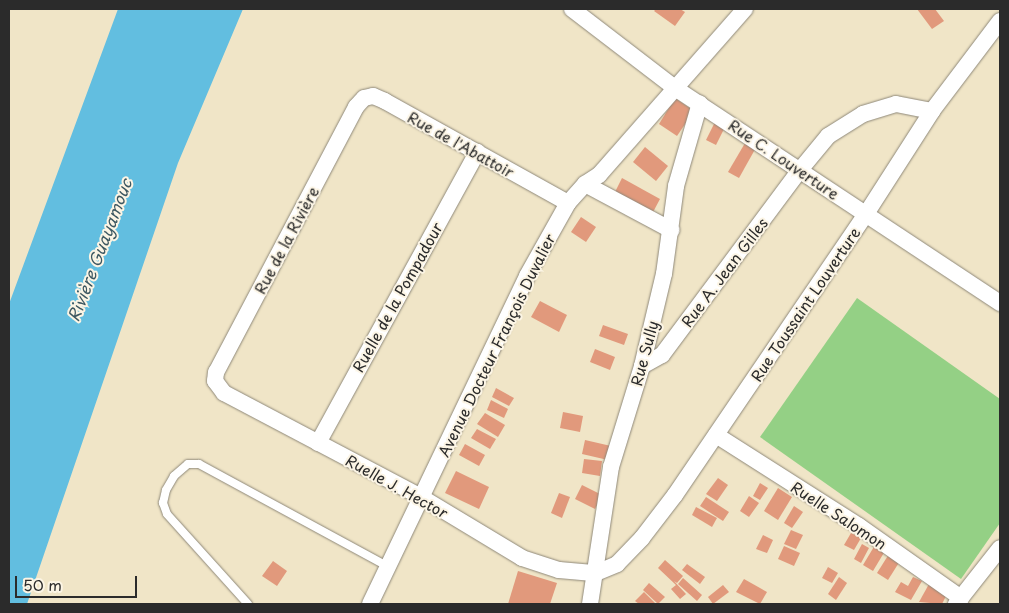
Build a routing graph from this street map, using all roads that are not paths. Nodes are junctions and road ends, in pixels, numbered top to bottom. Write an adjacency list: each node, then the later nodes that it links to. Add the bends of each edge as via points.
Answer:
1 (572, 9): 4 (street, Rue C. Louverture)
2 (745, 9): 4 (street, Avenue Docteur François Duvalier)
3 (1000, 21): 7 (street, Rue Toussaint Louverture)
4 (675, 88): 5 (street, Rue C. Louverture); 10 (street, Avenue Docteur François Duvalier, via 599,176)
5 (700, 103): 9 (street, Rue C. Louverture); 13 (street, Rue Sully, via 676,186)
6 (356, 107): 8 (street, Rue de l'Abattoir, via 364,98 373,96); 16 (street, Rue de la Rivière)
7 (932, 111): 9 (street, Rue A. Jean Gilles, via 896,104 863,114 828,136); 12 (street, Rue Toussaint Louverture)
8 (477, 152): 11 (street, Rue de l'Abattoir); 18 (street, Ruelle de la Pompadour)
9 (800, 170): 12 (street, Rue C. Louverture); 15 (street, Rue A. Jean Gilles, via 662,355)
10 (585, 184): 11 (street, Avenue Docteur François Duvalier); 13 (street)
11 (568, 203): 19 (street, Avenue Docteur François Duvalier, via 527,276)
12 (866, 214): 14 (street, Rue C. Louverture); 17 (street, Rue Toussaint Louverture)
13 (671, 230): 15 (street, Rue Sully)
14 (1000, 303)
15 (642, 366): 22 (street, Rue Sully, via 611,467)
16 (216, 372): 18 (street, Ruelle J. Hector, via 215,381 224,393)
17 (716, 435): 22 (street, Rue Toussaint Louverture, via 642,538 617,564); 23 (street, Ruelle Salomon, via 859,526)
18 (318, 442): 19 (street, Ruelle J. Hector)
19 (421, 497): 21 (street, Avenue Docteur François Duvalier); 22 (street, Ruelle J. Hector, via 522,558 559,570)
20 (1000, 548): 23 (street)
21 (389, 567): 24 (lane, via 199,464 188,464 174,476 166,490 167,514); 25 (street, Avenue Docteur François Duvalier)
22 (596, 572): 26 (street, Rue Sully)
23 (958, 601)
24 (248, 604)
25 (370, 604)
26 (590, 604)

